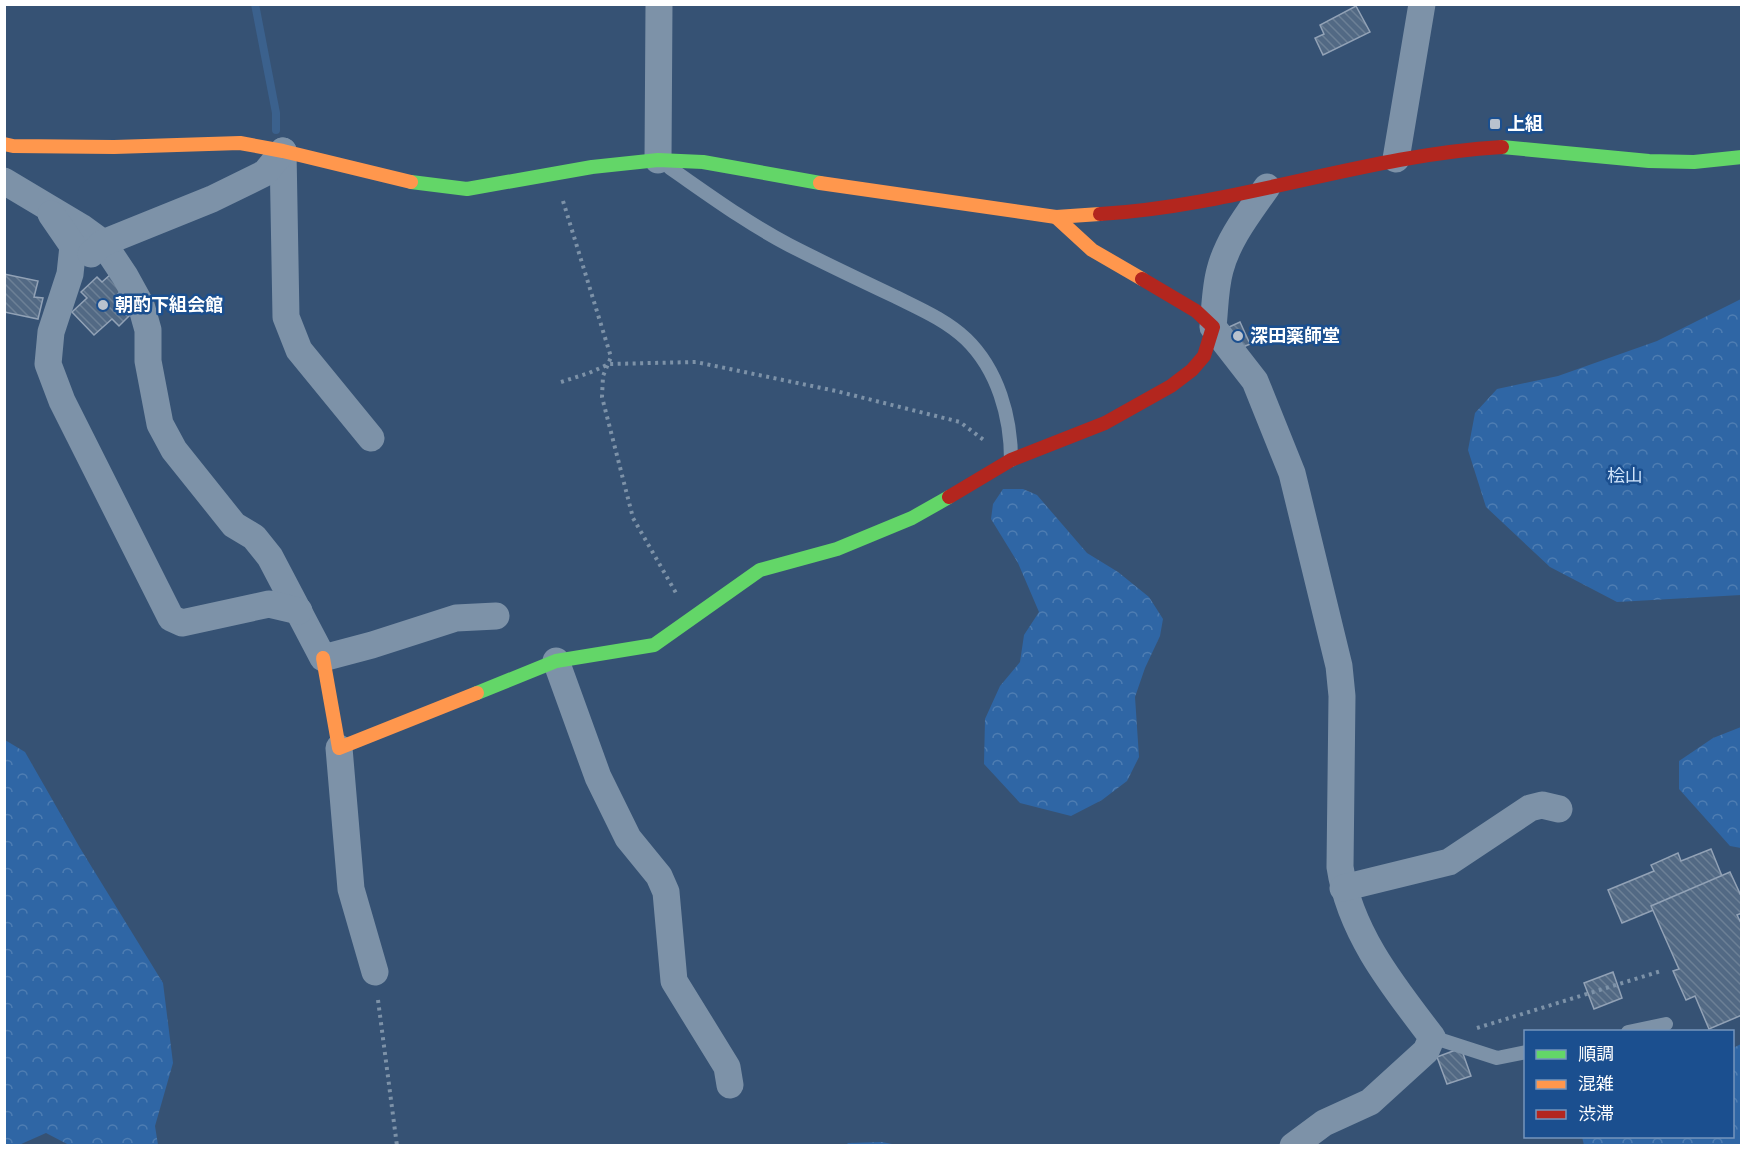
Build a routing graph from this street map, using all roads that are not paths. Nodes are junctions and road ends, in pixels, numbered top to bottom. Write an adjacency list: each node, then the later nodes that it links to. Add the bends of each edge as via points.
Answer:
1 (659, 4): 7 (street)
2 (1422, 4): 6 (street)
3 (4, 144): 4 (street, via 114,147 240,143)
4 (283, 151): 7 (street, via 422,185 467,189); 12 (street, via 265,173); 15 (street, via 286,318 299,350)
5 (1742, 157): 6 (street, via 1649,161 1504,147)
6 (1396, 159): 9 (street)
7 (658, 160): 11 (street, via 703,162); 16 (lane, via 745,221 932,315 967,340 998,387 1007,416)
8 (4, 181): 10 (street)
9 (1267, 188): 11 (street, via 1141,212); 14 (street, via 1225,254)
10 (47, 208): 12 (street); 13 (street, via 73,246)
11 (1056, 217): 14 (street, via 1092,250 1196,311)
12 (103, 243): 13 (street); 17 (street, via 141,305 160,424 174,450 234,525 255,537 270,557)
13 (70, 274): 17 (street, via 51,332 48,364 62,401 171,618 182,623 269,604)
14 (1213, 327): 16 (street, via 1204,356 1171,386 1105,423); 23 (street, via 1255,381 1292,473 1339,666)
15 (371, 438)
16 (1011, 460): 20 (street, via 912,518 837,549 760,570 654,645)
17 (299, 611): 19 (street)
18 (496, 616): 19 (street, via 456,618)
19 (323, 658): 21 (street)
20 (556, 661): 21 (street); 29 (street, via 598,777 628,838 659,876 666,892 674,981 728,1067)
21 (339, 748): 24 (street, via 351,889)
22 (1559, 809): 23 (street, via 1542,805 1530,808 1449,862)
23 (1343, 888): 27 (street, via 1386,975)
24 (375, 972)
25 (1666, 1024): 26 (lane)
26 (1638, 1030)
27 (1432, 1037): 28 (lane, via 1497,1058); 30 (street, via 1426,1051 1370,1102 1324,1123)
28 (1524, 1052)
29 (730, 1085)
30 (1293, 1146)

